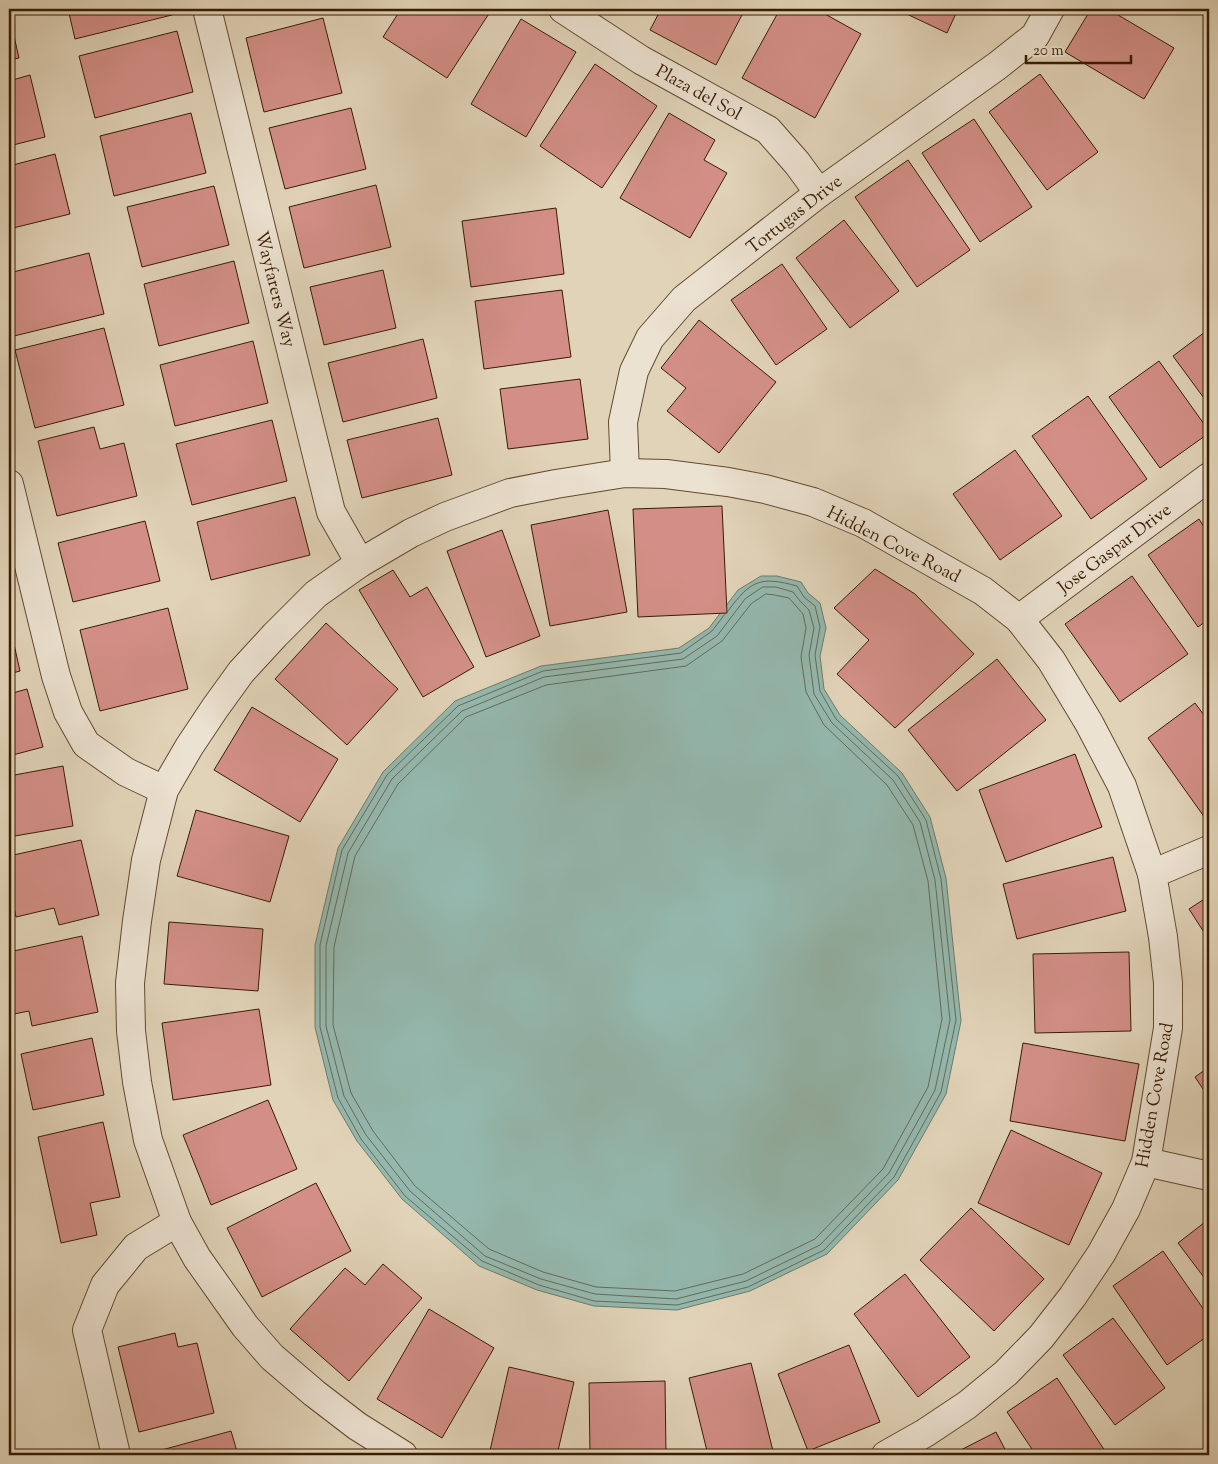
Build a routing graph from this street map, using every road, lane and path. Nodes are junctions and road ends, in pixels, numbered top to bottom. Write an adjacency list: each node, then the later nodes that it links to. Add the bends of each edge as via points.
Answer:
1 (207, 9): 8 (street, Wayfarers Way, via 332,512)
2 (563, 9): 4 (street, Plaza del Sol, via 641,60 768,130)
3 (1050, 9): 4 (street, Tortugas Drive, via 1035,36)
4 (819, 193): 5 (street, Tortugas Drive, via 684,299 650,338 634,371 623,422)
5 (626, 473): 8 (street, Hidden Cove Road, via 510,493 445,517); 9 (street, Hidden Cove Road, via 666,474 728,482 813,502 863,523 983,590)
6 (1209, 477): 9 (street, Jose Gaspar Drive)
7 (9, 484): 10 (street, via 56,676 68,712 86,744 126,772)
8 (360, 563): 10 (street, Hidden Cove Road, via 316,594 242,672 189,747)
9 (1019, 619): 12 (street, Hidden Cove Road, via 1051,660 1122,786)
10 (164, 790): 15 (street, Hidden Cove Road, via 146,860 137,921 130,983 131,1030 148,1140)
11 (1209, 850): 12 (street)
12 (1152, 874): 13 (street, Hidden Cove Road, via 1168,984 1168,1028)
13 (1146, 1162): 14 (street); 18 (street, Hidden Cove Road, via 1102,1254 1041,1337 1006,1373 967,1405)
14 (1209, 1176)
15 (177, 1222): 16 (street, via 136,1247 105,1285 87,1330); 17 (street, Hidden Cove Road, via 197,1258 245,1326 272,1357 350,1420)
16 (116, 1455)
17 (403, 1455)
18 (886, 1455)

